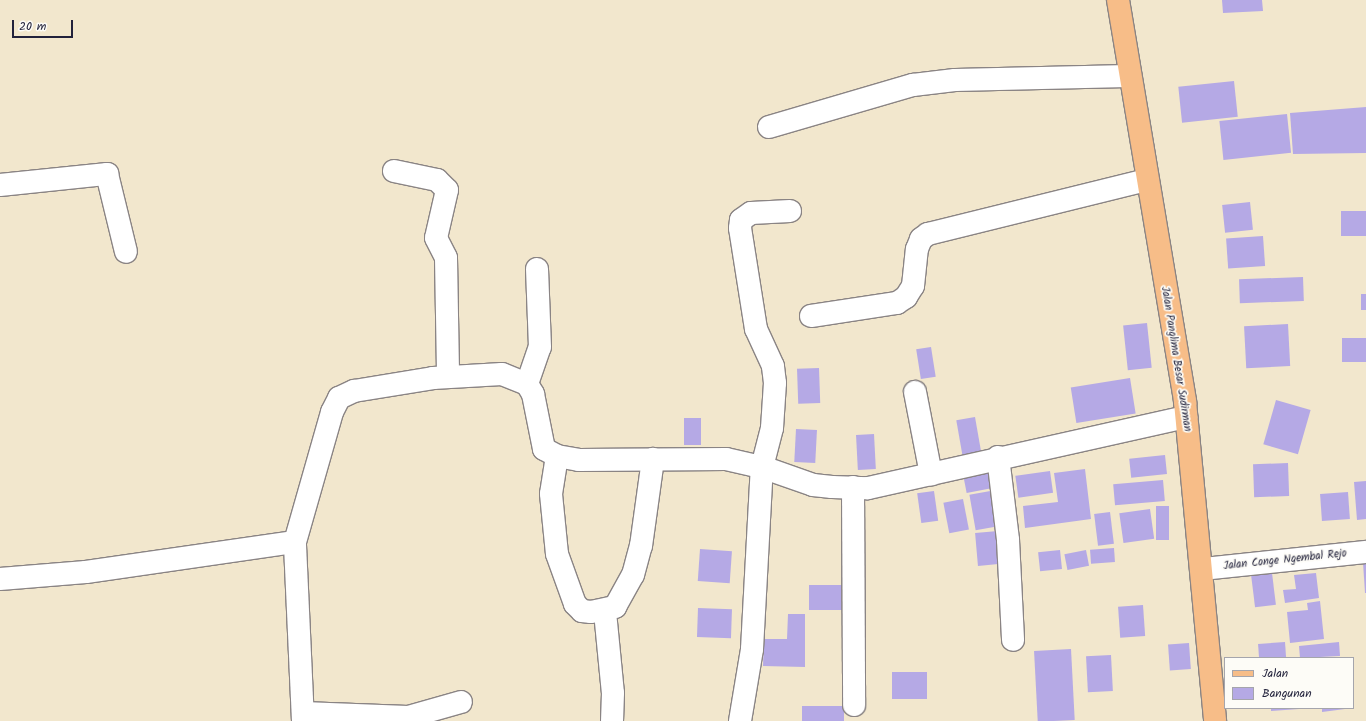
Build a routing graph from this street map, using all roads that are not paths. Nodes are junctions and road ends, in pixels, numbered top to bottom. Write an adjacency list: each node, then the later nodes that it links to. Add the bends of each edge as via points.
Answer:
1 (1118, 0): 2 (main road, Jalan Panglima Besar Sudirman)
2 (1128, 76): 3 (street, via 955,80 912,85); 5 (main road, Jalan Panglima Besar Sudirman)
3 (769, 127)
4 (394, 171): 11 (street, via 437,180 447,190 436,238 446,258)
5 (1147, 180): 10 (street, via 928,234 921,239 917,249 913,286 906,297 897,303); 14 (main road, Jalan Panglima Besar Sudirman)
6 (0, 185): 8 (street, via 107,174)
7 (790, 211): 18 (street, via 750,213 741,220 740,228 756,329 774,373 772,428)
8 (126, 252)
9 (537, 269): 12 (street, via 540,347)
10 (811, 316)
11 (448, 377): 12 (street, via 502,374); 21 (street, via 368,387 339,398 317,459)
12 (527, 384): 15 (street, via 533,394 544,450)
13 (915, 392): 19 (street)
14 (1186, 418): 16 (street); 23 (main road, Jalan Panglima Besar Sudirman)
15 (558, 456): 17 (street, via 579,460); 25 (street, via 551,494 557,554 575,604 582,611)
16 (998, 458): 19 (street); 26 (street, via 1008,540)
17 (653, 459): 18 (street, via 726,460); 25 (street, via 641,546 633,575 615,607)
18 (762, 467): 20 (street, via 813,485); 31 (street, via 752,649)
19 (931, 474): 20 (street)
20 (853, 487): 28 (street)
21 (295, 542): 24 (street, via 86,572); 29 (street)
22 (1366, 552): 23 (street, Jalan Conge Ngembal Rejo)
23 (1203, 569): 32 (main road, Jalan Panglima Besar Sudirman)
24 (0, 579)
25 (605, 612): 30 (street, via 613,693)
26 (1013, 640)
27 (461, 702): 29 (street, via 408,717)
28 (854, 705)
29 (303, 717)
30 (612, 721)
31 (740, 721)
32 (1215, 721)

